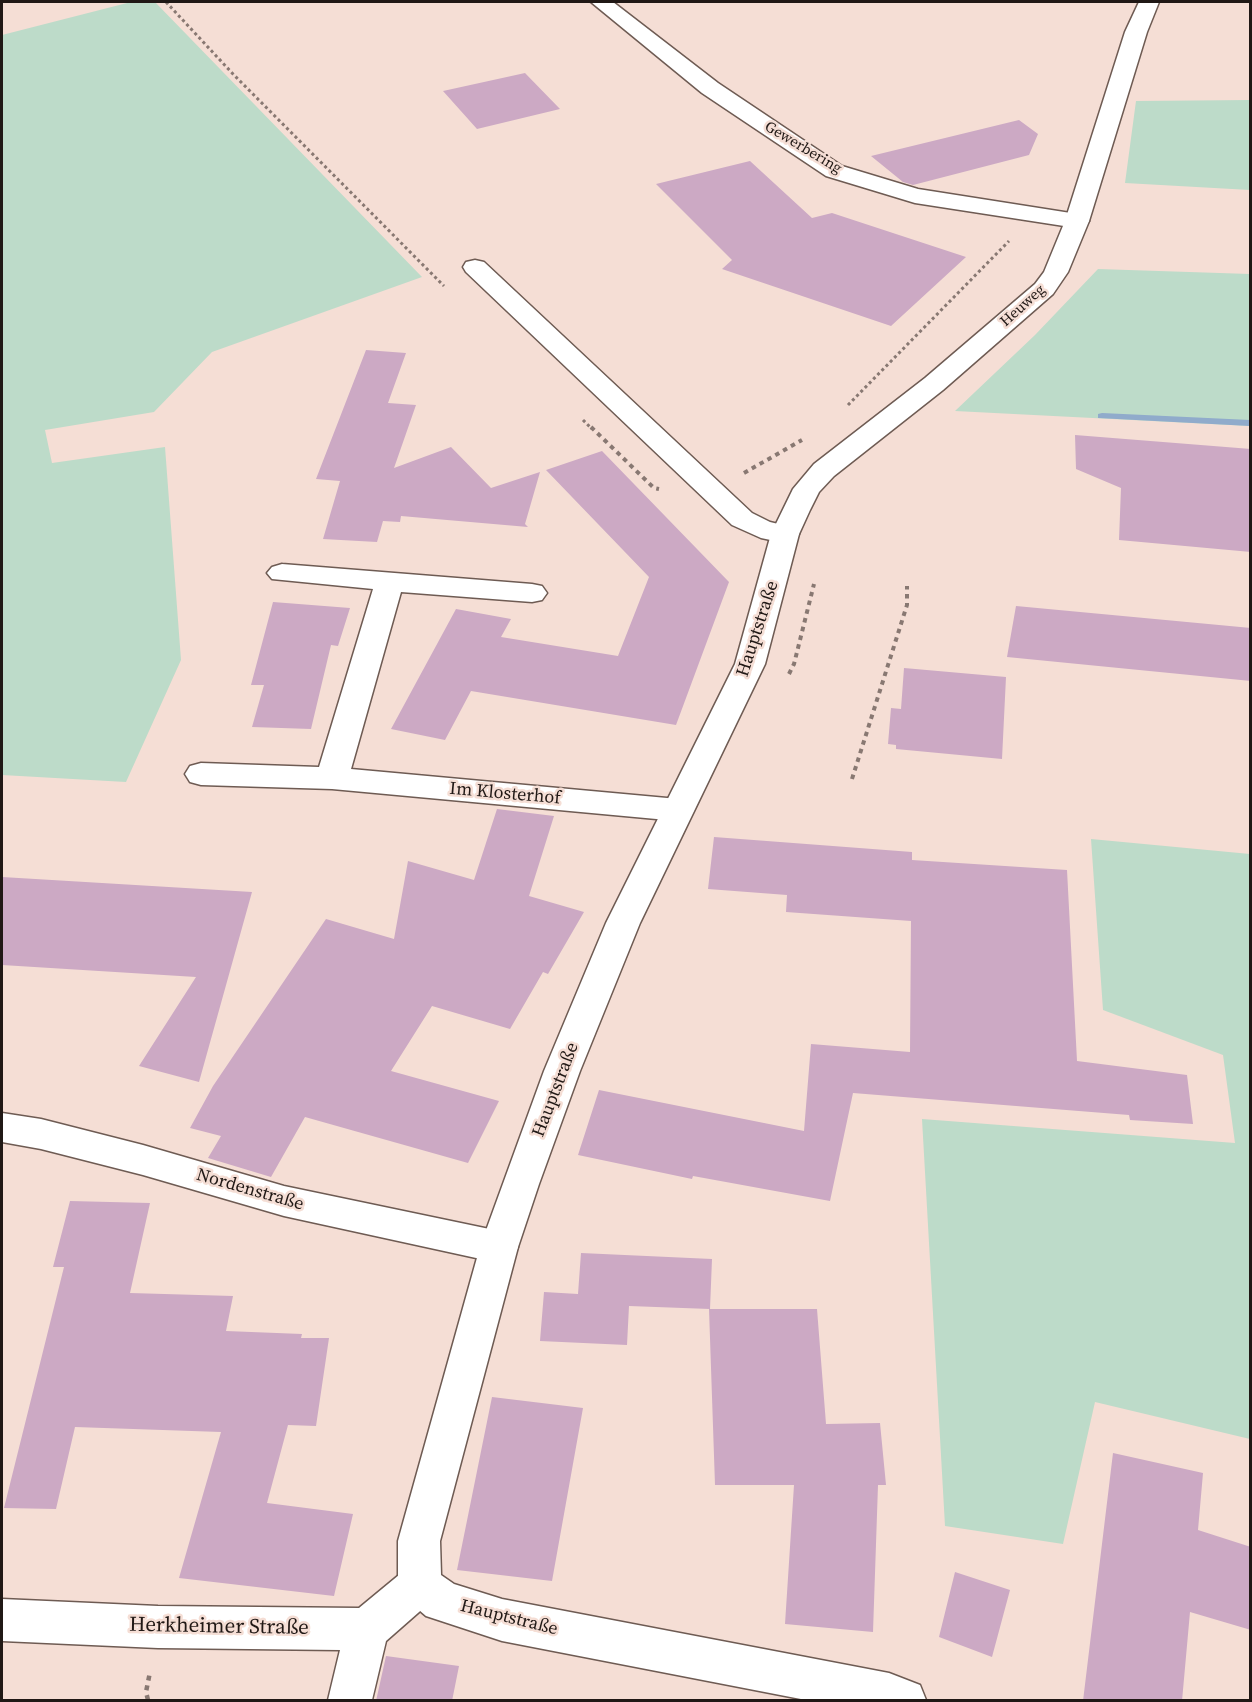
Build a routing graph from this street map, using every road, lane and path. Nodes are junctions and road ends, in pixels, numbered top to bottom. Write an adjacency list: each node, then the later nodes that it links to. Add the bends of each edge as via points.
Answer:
1 (601, 2): 3 (street, Gewerbering, via 710,88 834,171 915,196)
2 (1149, 2): 3 (street, Heuweg)
3 (1077, 221): 9 (street, Heuweg, via 1056,272 1044,289 934,384 824,470 807,489)
4 (1014, 236): 6 (path)
5 (476, 267): 8 (street)
6 (845, 408)
7 (809, 436): 8 (path)
8 (710, 489): 9 (street, via 742,519 760,529)
9 (785, 534): 17 (street, Hauptstraße, via 750,664)
10 (282, 573): 11 (street)
11 (390, 581): 13 (street); 15 (street)
12 (907, 586): 16 (path, via 908,606)
13 (532, 593)
14 (201, 774): 15 (street, Im Klosterhof)
15 (332, 778): 17 (street, Im Klosterhof)
16 (852, 779)
17 (678, 810): 19 (street, Hauptstraße, via 626,916 562,1071)
18 (2, 1128): 19 (street, Nordenstraße, via 143,1160 284,1201)
19 (500, 1247): 20 (street, Hauptstraße, via 419,1541)
20 (420, 1584): 22 (street); 24 (street, Hauptstraße, via 441,1601 502,1620)
21 (2, 1620): 22 (street, Herkheimer Straße, via 158,1627)
22 (367, 1629): 23 (street)
23 (350, 1701)
24 (904, 1701)

